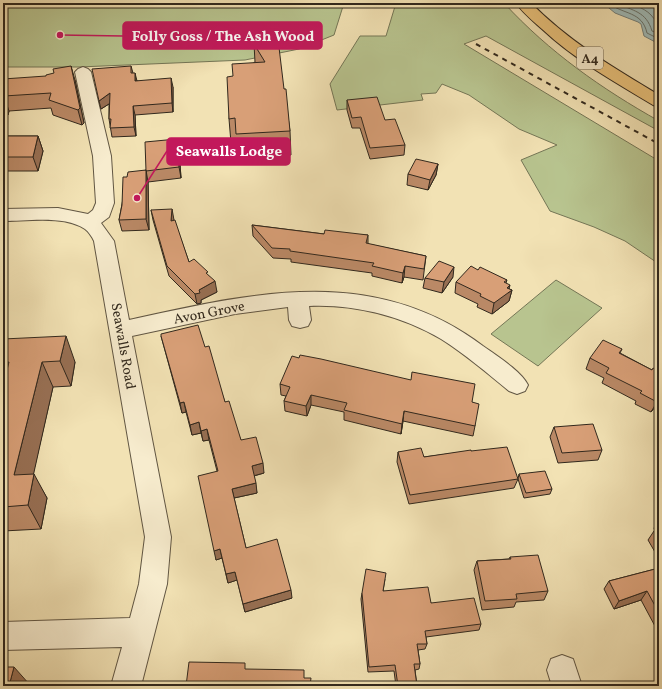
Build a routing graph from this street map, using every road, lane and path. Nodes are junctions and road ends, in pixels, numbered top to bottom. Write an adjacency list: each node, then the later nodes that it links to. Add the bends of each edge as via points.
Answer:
1 (523, 3): 3 (highway, A4, via 556,34)
2 (83, 72): 5 (street, via 102,156 105,203 102,213)
3 (659, 102)
4 (3, 215): 5 (street, via 65,215)
5 (89, 223): 8 (street, Seawalls Road, via 104,241)
6 (298, 299): 7 (street); 8 (street, Avon Grove, via 252,303); 9 (street, Avon Grove, via 350,300 398,309 452,335)
7 (300, 320)
8 (121, 330): 10 (street, Seawalls Road, via 158,537 153,584)
9 (517, 385)
10 (141, 632): 11 (street); 12 (street, Seawalls Road)
11 (3, 636)
12 (126, 686)

